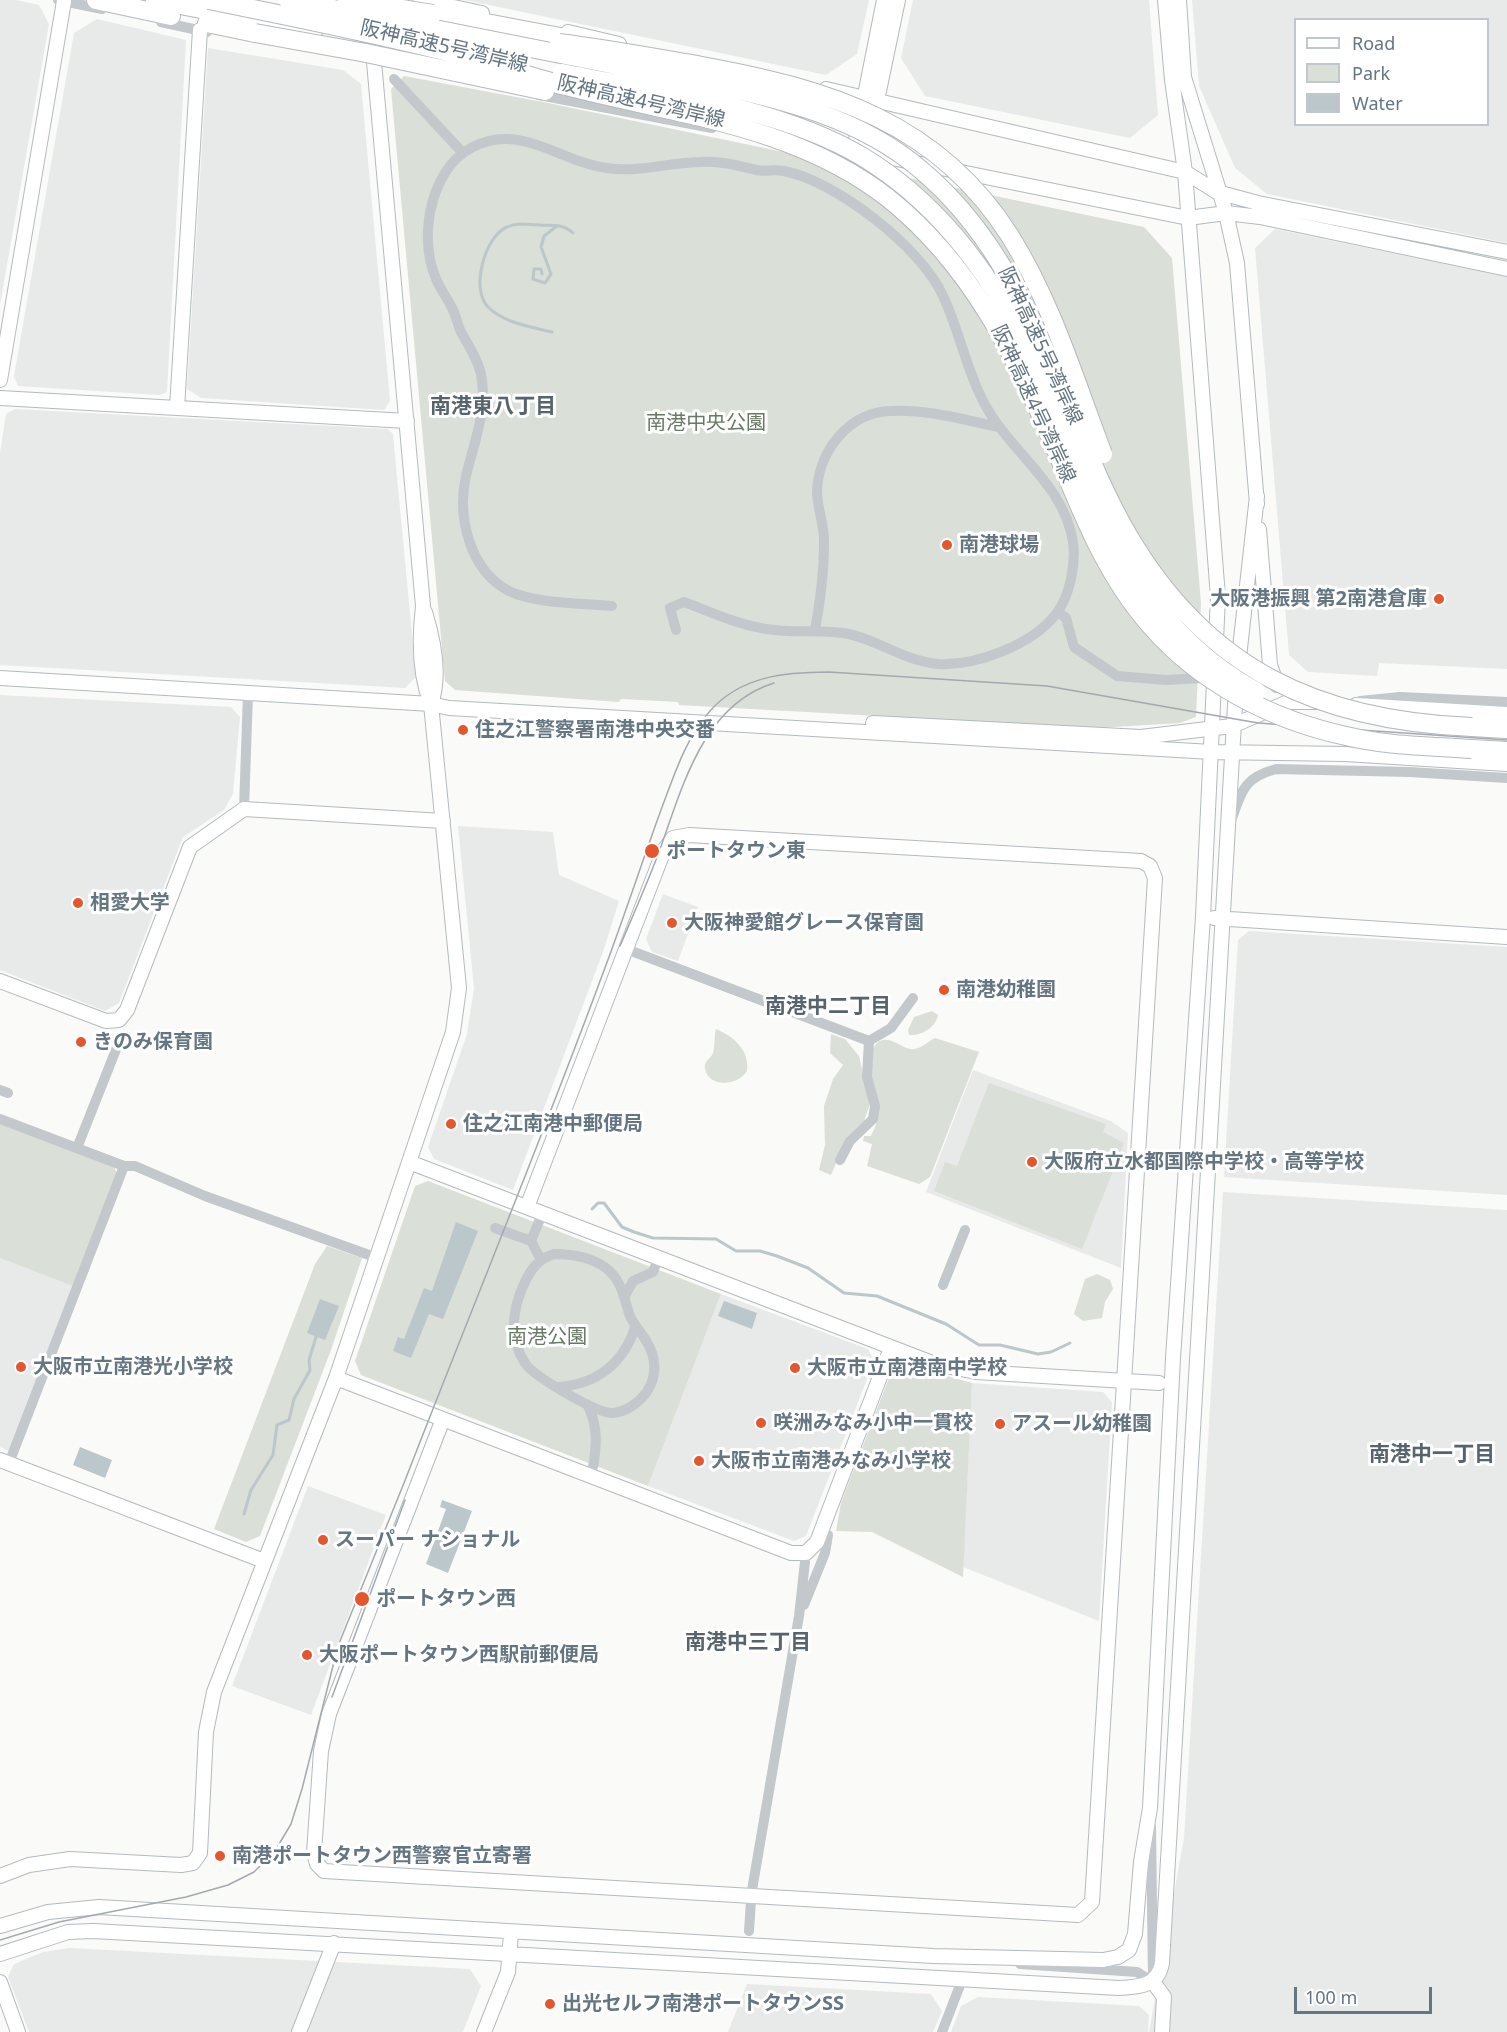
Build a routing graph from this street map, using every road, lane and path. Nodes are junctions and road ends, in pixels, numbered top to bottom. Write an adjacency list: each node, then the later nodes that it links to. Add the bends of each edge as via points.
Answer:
1 (96, 0): 18 (highway, bridge)
2 (155, 0): 18 (highway, bridge, via 257,20)
3 (209, 0): 54 (highway, 阪神高速4号湾岸線, bridge, via 382,36 564,86 729,122 809,152 869,184 929,236 981,299 1022,373 1100,551 1139,612 1176,651 1232,692 1311,726 1374,741)
4 (227, 0): 54 (highway, 阪神高速5号湾岸線, bridge, via 743,111 796,127 861,156 935,213 991,282 1030,353 1118,550 1150,599 1192,646 1243,684 1313,717 1375,733)
5 (288, 0): 51 (highway, 阪神高速5号湾岸線, bridge, via 774,99 849,126 896,152 953,199 1000,260 1025,304 1116,513 1154,575 1193,622 1244,664 1313,699 1378,718)
6 (308, 0): 22 (highway, 阪神高速4号湾岸線, bridge, via 464,30 736,73)
7 (347, 0): 15 (highway, bridge)
8 (380, 0): 15 (highway, bridge); 18 (street)
9 (420, 0): 17 (street)
10 (884, 0): 22 (street)
11 (897, 0): 22 (street)
12 (1165, 0): 26 (street)
13 (1179, 0): 27 (street, via 1184,77)
14 (61, 1): 16 (street); 32 (street)
15 (433, 14): 17 (highway)
16 (200, 30): 18 (street); 34 (street)
17 (635, 48): 22 (street, via 737,67)
18 (370, 57): 19 (street); 23 (highway, bridge); 35 (street)
19 (443, 76)
20 (394, 79): 24 (street)
21 (462, 80): 23 (street)
22 (868, 102): 25 (street); 26 (street); 51 (highway, 阪神高速4号湾岸線, bridge, via 939,155 977,192 1010,235 1050,315 1128,513 1169,580 1204,619 1266,668 1319,694 1388,716)
23 (807, 145): 25 (street)
24 (462, 152): 36 (street, via 505,139 532,143 609,169 738,163 761,172 781,170 844,198 880,222 909,249 942,291 983,401); 38 (street, via 438,184 429,214 428,249 436,279 455,312 481,376 484,405 464,483 466,535 480,562 508,590 530,597)
25 (860, 152): 29 (street)
26 (1185, 172): 27 (street); 29 (street)
27 (1217, 192): 28 (street); 30 (street)
28 (1226, 213): 29 (street); 31 (street); 37 (street, via 1237,263)
29 (1188, 218): 52 (street, via 1218,597)
30 (1507, 252)
31 (1507, 269)
32 (0, 380)
33 (0, 398): 34 (street)
34 (177, 408): 35 (street)
35 (407, 421): 48 (street, via 423,606 432,634 437,687)
36 (999, 427): 39 (street, via 1037,470 1068,520 1074,545 1073,568); 41 (street, via 890,411 846,428 832,442 820,472 818,495 824,541)
37 (1257, 496): 45 (street, via 1270,665 1278,686); 50 (street)
38 (612, 606)
39 (1058, 612): 41 (street, via 1038,631 1013,646 941,664 895,653 852,635); 43 (street, via 1066,618 1074,647 1117,676)
40 (676, 630): 41 (street, via 670,608 684,602 771,630)
41 (815, 630)
42 (0, 678): 44 (street)
43 (1203, 678)
44 (248, 693): 48 (street); 60 (street)
45 (1301, 701): 47 (street); 50 (street, via 1288,702)
46 (1507, 702): 47 (street, via 1400,697)
47 (1336, 703): 49 (street)
48 (431, 704): 52 (street, via 450,700 1141,737); 56 (street); 61 (street)
49 (1507, 714)
50 (1232, 726): 52 (street); 57 (street)
51 (1472, 727): 53 (highway, 阪神高速4号湾岸線)
52 (1213, 729): 56 (street)
53 (1507, 729)
54 (1472, 749): 55 (highway, 阪神高速4号湾岸線)
55 (1507, 751)
56 (1212, 752): 57 (street); 63 (street)
57 (1231, 752): 58 (street); 62 (street)
58 (1507, 764)
59 (1507, 778): 62 (street, via 1276,769 1249,780)
60 (244, 809): 61 (street); 67 (street, via 190,847 127,1010 119,1020 106,1021)
61 (443, 821): 74 (street, via 459,988 453,1032)
62 (1228, 831): 64 (street)
63 (1203, 917): 64 (street); 102 (street, via 1173,1358)
64 (1223, 919): 65 (street); 113 (street, via 1162,1962)
65 (1507, 937)
66 (634, 952): 70 (street)
67 (0, 981)
68 (913, 998): 70 (street, via 891,1028)
69 (121, 1037): 72 (street)
70 (868, 1041): 73 (street, via 867,1077 875,1106 873,1119 850,1141)
71 (0, 1119): 72 (street)
72 (77, 1148): 75 (street)
73 (840, 1160)
74 (409, 1162): 76 (street); 90 (street)
75 (124, 1166): 81 (street, via 135,1166 205,1196); 96 (street)
76 (526, 1207): 89 (street); 91 (street, via 664,850 673,838 689,834 1141,861 1150,866 1155,878)
77 (540, 1219): 80 (street)
78 (495, 1228): 80 (street)
79 (965, 1230): 86 (street)
80 (531, 1241): 82 (street)
81 (369, 1255)
82 (540, 1258): 84 (street, via 562,1254 591,1260); 93 (street, via 514,1310 513,1332 525,1364)
83 (656, 1264): 85 (street, via 653,1272)
84 (616, 1278): 85 (street); 87 (street)
85 (633, 1281): 87 (street)
86 (943, 1285)
87 (625, 1296): 88 (street)
88 (635, 1327): 93 (street, via 630,1345 609,1368 579,1385); 94 (street, via 654,1357 651,1388 633,1405 613,1413)
89 (891, 1348): 91 (street, via 935,1364 976,1372); 95 (street, via 817,1542 806,1553 791,1553)
90 (336, 1378): 95 (street); 99 (street)
91 (1123, 1381): 92 (street); 95 (street, via 1092,1902 1078,1915 324,1871 314,1852 321,1751 329,1714)
92 (1159, 1383)
93 (559, 1387): 94 (street)
94 (586, 1404): 97 (street, via 597,1432)
95 (443, 1419)
96 (4, 1462): 99 (street)
97 (593, 1467)
98 (828, 1535): 101 (street, via 825,1553)
99 (264, 1561): 103 (street, via 214,1692 206,1732 200,1853 193,1863 70,1859 29,1865)
100 (805, 1562): 101 (street)
101 (799, 1616): 105 (street)
102 (1150, 1808): 110 (street, via 1140,1862 1135,1934 1129,1950 1119,1957 1103,1960); 113 (street)
103 (0, 1876)
104 (0, 1926): 106 (street, via 48,1912 99,1907)
105 (749, 1931)
106 (511, 1933): 109 (street); 110 (street)
107 (334, 1943): 108 (street, via 93,1931 68,1932); 109 (street); 115 (street)
108 (0, 1954)
109 (510, 1954): 111 (street); 116 (street, via 508,1972)
110 (933, 1956): 113 (street, via 1137,1972)
111 (962, 1980): 113 (street, via 1119,1988); 117 (street)
112 (0, 1982): 114 (street)
113 (1153, 1982): 118 (street, via 1164,1997)
114 (18, 2032)
115 (299, 2032)
116 (484, 2032)
117 (942, 2032)
118 (1162, 2032)

